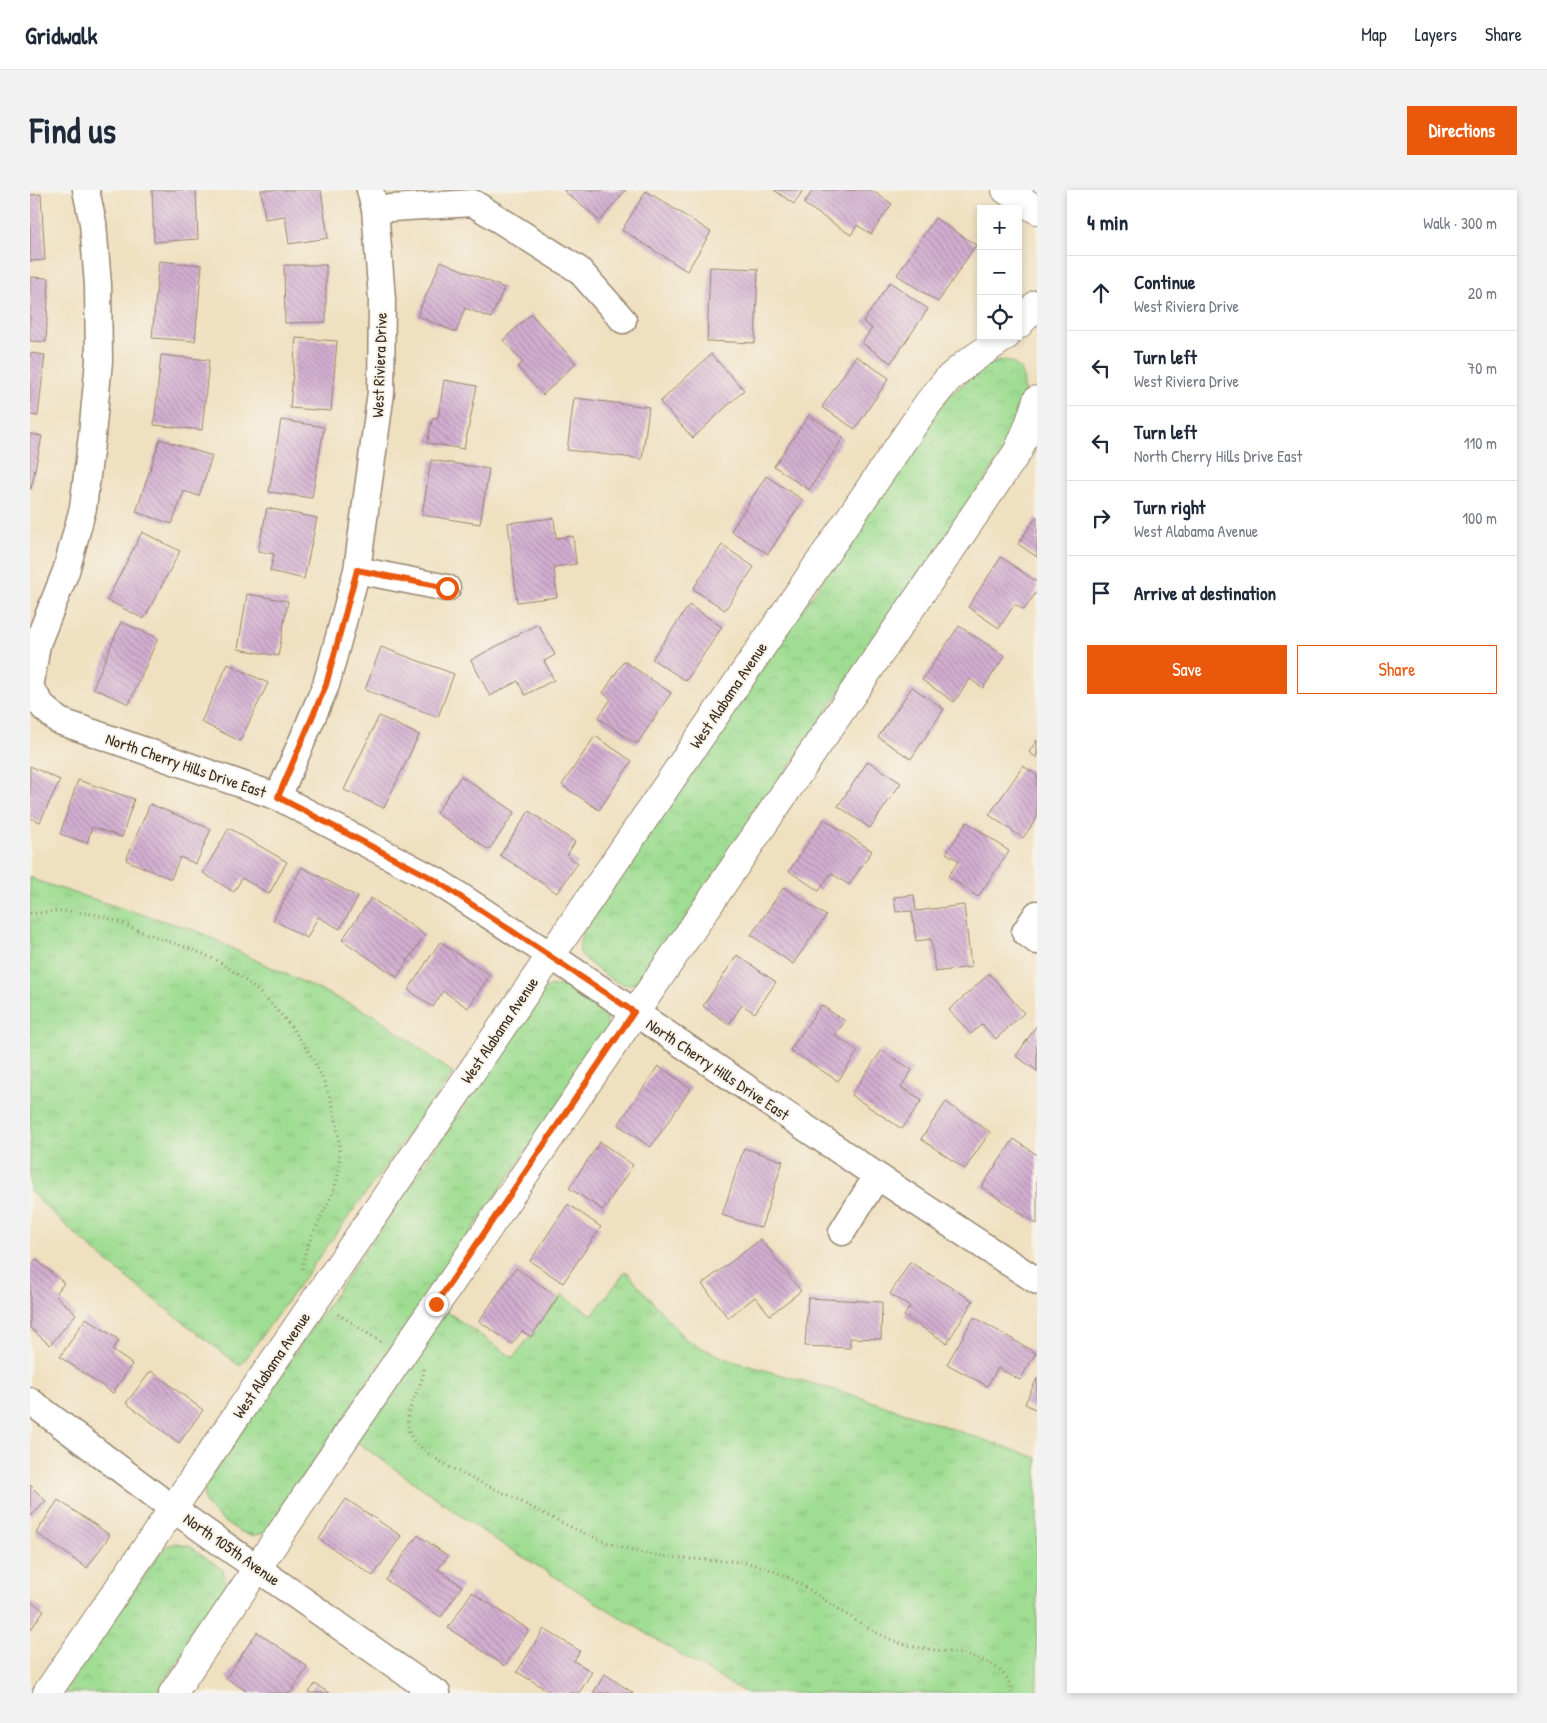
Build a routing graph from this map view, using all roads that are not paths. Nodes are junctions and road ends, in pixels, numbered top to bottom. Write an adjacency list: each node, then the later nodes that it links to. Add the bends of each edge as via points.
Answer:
1 (86, 190): 12 (street, North Cherry Hills Drive East, via 93,223 98,285 99,361 92,436 83,508 66,571 37,644 30,688 44,708 59,721)
2 (1006, 190): 4 (street)
3 (373, 200): 6 (street, via 473,203 579,270); 10 (street, West Riviera Drive, via 382,300 382,392)
4 (1037, 210)
5 (1037, 304): 7 (street)
6 (623, 320)
7 (1022, 321)
8 (1000, 340): 13 (street, West Alabama Avenue, via 948,379 929,402)
9 (1037, 400): 14 (street, via 1018,451)
10 (357, 570): 11 (street); 12 (street, West Riviera Drive, via 326,685)
11 (447, 588)
12 (278, 797): 13 (street, North Cherry Hills Drive East, via 435,880)
13 (550, 955): 14 (street, North Cherry Hills Drive East); 19 (street, West Alabama Avenue)
14 (634, 1012): 15 (street, North Cherry Hills Drive East); 20 (street)
15 (877, 1176): 16 (street); 17 (street, North Cherry Hills Drive East)
16 (842, 1232)
17 (1037, 1281)
18 (30, 1401): 19 (street, North 105th Avenue)
19 (173, 1509): 20 (street, North 105th Avenue); 21 (street, West Alabama Avenue)
20 (258, 1567): 22 (street); 23 (street, North 105th Avenue)
21 (47, 1693)
22 (173, 1693)
23 (437, 1693)

